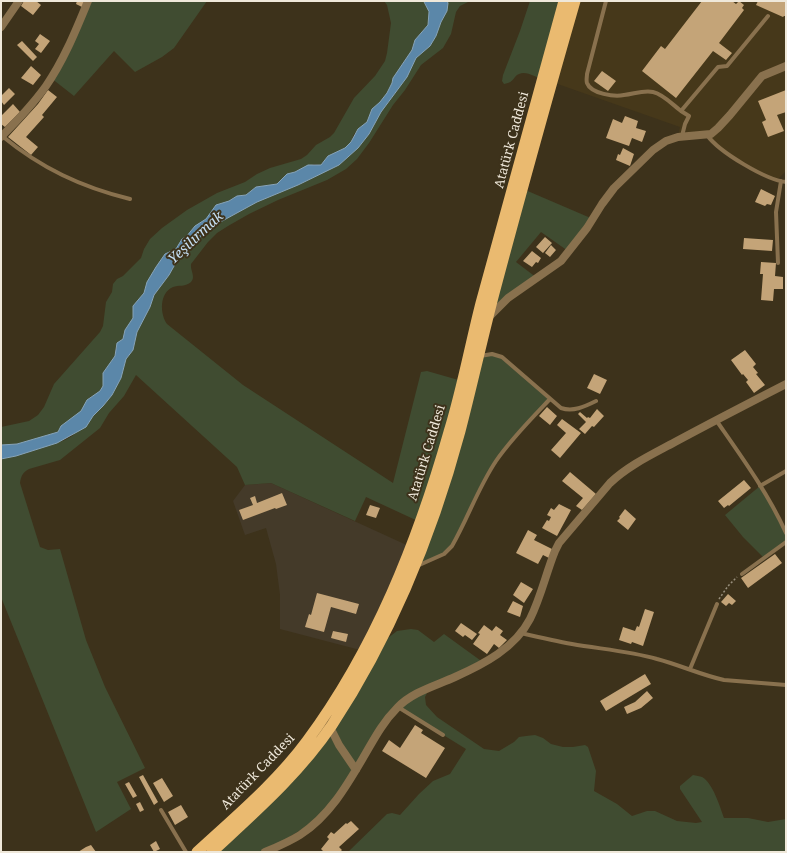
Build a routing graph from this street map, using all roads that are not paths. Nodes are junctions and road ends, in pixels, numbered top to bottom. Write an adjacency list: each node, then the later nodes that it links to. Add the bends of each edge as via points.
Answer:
1 (19, 1): 7 (street)
2 (88, 1): 11 (street, via 52,78)
3 (564, 1): 38 (highway, Atatürk Caddesi, via 483,298 450,431 418,529 393,590 354,668 305,743 280,773)
4 (574, 1): 16 (highway, Atatürk Caddesi)
5 (606, 1): 9 (lane, via 587,74 588,86 612,95 657,93)
6 (768, 16): 9 (lane, via 727,66 718,67)
7 (1, 27)
8 (786, 66): 10 (street, via 762,76 718,128)
9 (681, 111): 12 (lane, via 689,116)
10 (707, 135): 12 (street); 13 (lane, via 724,152 768,178)
11 (1, 136): 14 (lane, via 25,155 57,173 104,193)
12 (682, 136): 16 (street, via 660,145 635,166 614,188 561,261 508,298)
13 (784, 182): 15 (lane, via 776,212)
14 (130, 199)
15 (778, 263)
16 (488, 317): 17 (highway, Atatürk Caddesi)
17 (478, 357): 19 (lane, via 492,354 502,357); 26 (highway, Atatürk Caddesi, via 460,432)
18 (786, 384): 21 (street)
19 (550, 399): 20 (lane, via 560,408 568,409 584,407); 26 (lane, via 495,462 452,546 444,554)
20 (596, 401)
21 (716, 419): 23 (lane); 29 (street, via 628,468 610,483 559,543 532,614)
22 (786, 471): 23 (lane)
23 (760, 486): 24 (lane)
24 (786, 533)
25 (786, 542): 27 (lane)
26 (415, 567): 33 (highway, Atatürk Caddesi, via 380,644)
27 (742, 574)
28 (717, 604): 30 (lane)
29 (520, 633): 30 (lane, via 656,658); 32 (street, via 507,647 479,666 430,687)
30 (690, 669): 31 (lane, via 724,680)
31 (786, 685)
32 (398, 707): 34 (lane); 35 (street, via 380,729)
33 (330, 727): 35 (street); 39 (highway, Atatürk Caddesi, via 287,780)
34 (443, 735)
35 (356, 770): 40 (street, via 339,797 310,828)
36 (161, 810): 37 (lane)
37 (186, 852)
38 (197, 852)
39 (212, 852)
40 (265, 852)

